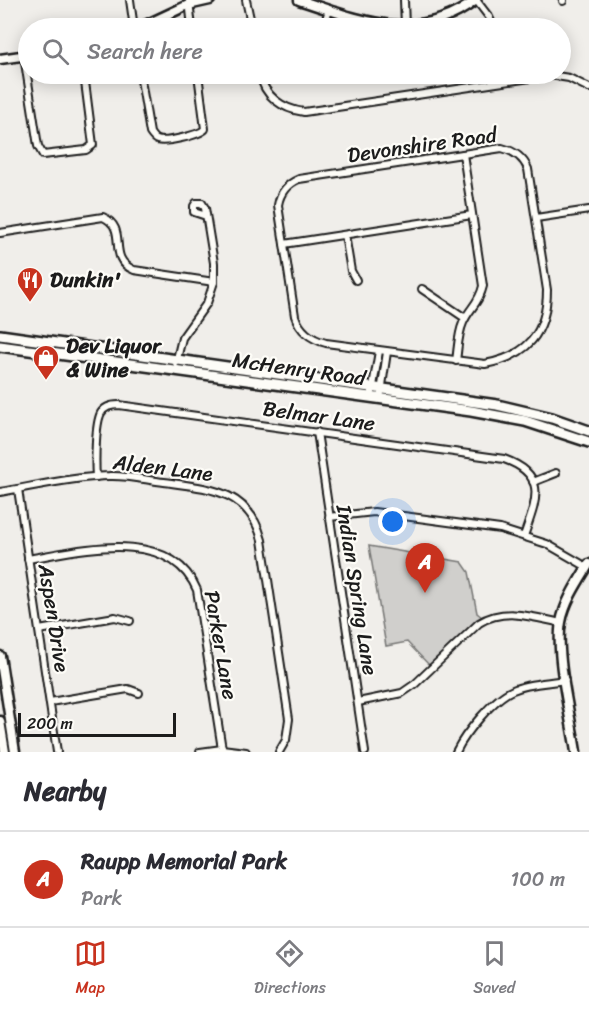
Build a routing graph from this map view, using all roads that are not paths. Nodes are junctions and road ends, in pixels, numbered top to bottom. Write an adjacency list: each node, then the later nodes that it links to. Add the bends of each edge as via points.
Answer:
1 (130, 0): 10 (street)
2 (210, 0): 7 (street)
3 (246, 0): 13 (street)
4 (299, 0): 8 (street)
5 (404, 0): 17 (street)
6 (476, 0): 18 (street); 19 (street)
7 (189, 3): 11 (street); 12 (street)
8 (329, 10): 9 (street); 14 (street)
9 (343, 14): 15 (street); 16 (street)
10 (133, 18)
11 (159, 18)
12 (191, 18)
13 (250, 18)
14 (326, 18)
15 (342, 18)
16 (355, 18)
17 (405, 18)
18 (443, 18)
19 (488, 18)
20 (18, 56): 21 (street)
21 (0, 59)
22 (571, 78): 29 (street)
23 (30, 84): 24 (street, via 38,146 43,155 86,150 93,145)
24 (85, 84)
25 (142, 84): 26 (street, via 150,133 157,140 200,134 205,129)
26 (199, 84)
27 (264, 84): 28 (street, via 277,103 304,112)
28 (493, 84)
29 (589, 88)
30 (464, 154): 32 (street); 34 (street, Devonshire Road, via 502,148 523,160); 37 (street, Devonshire Road, via 294,181 284,190 278,205)
31 (589, 210): 34 (street)
32 (472, 215): 36 (street); 41 (street, via 483,286 481,298)
33 (206, 216): 39 (street)
34 (536, 218): 46 (street, Devonshire Road, via 547,309 535,338 524,350 499,362)
35 (0, 233): 39 (street, via 103,217 116,228 118,255 127,267)
36 (345, 235): 37 (street); 38 (street)
37 (284, 244): 44 (street, Devonshire Road, via 295,316 301,328 319,341)
38 (356, 280)
39 (214, 282): 47 (street, via 207,303 182,338)
40 (422, 289): 41 (street)
41 (465, 318): 46 (street)
42 (0, 335): 47 (main road, McHenry Road)
43 (0, 346): 47 (main road, McHenry Road)
44 (379, 351): 45 (street, Devonshire Road); 48 (street)
45 (387, 352): 46 (street, Devonshire Road); 48 (street)
46 (456, 361)
47 (176, 365): 48 (main road, McHenry Road)
48 (376, 393): 49 (main road, McHenry Road, via 497,405); 51 (main road, McHenry Road, via 506,417)
49 (589, 431)
50 (317, 432): 53 (street, Belmar Lane, via 113,405 100,417); 54 (street, Belmar Lane, via 504,459 523,468); 57 (street, Indian Spring Lane)
51 (589, 442)
52 (556, 474): 54 (street)
53 (96, 477): 55 (street, Alden Lane); 77 (street, Alden Lane, via 121,476 209,489 235,500 252,516 262,540 290,719)
54 (533, 482): 58 (street, via 537,493)
55 (18, 489): 56 (street, Alden Lane); 59 (street, Aspen Drive)
56 (0, 492)
57 (329, 517): 58 (street, via 384,513 500,529); 68 (street, Indian Spring Lane)
58 (524, 536): 60 (street)
59 (28, 559): 63 (street, Aspen Drive); 71 (street, Parker Lane, via 114,546 160,554 182,566 197,590)
60 (588, 565): 62 (street)
61 (130, 621): 63 (street, via 115,617)
62 (561, 623): 65 (street); 68 (street, via 510,614 490,617 402,693)
63 (39, 630): 67 (street, Aspen Drive)
64 (0, 656): 69 (street)
65 (565, 680): 79 (street, via 513,690 474,725); 80 (street)
66 (139, 693): 67 (street, via 128,689)
67 (50, 702): 74 (street, Aspen Drive)
68 (358, 702): 78 (street, Indian Spring Lane)
69 (4, 706): 73 (street)
70 (0, 721): 72 (street)
71 (222, 749): 75 (street); 76 (street)
72 (5, 752)
73 (15, 752)
74 (57, 752)
75 (200, 752)
76 (246, 752)
77 (279, 752)
78 (365, 752)
79 (456, 752)
80 (576, 752)

